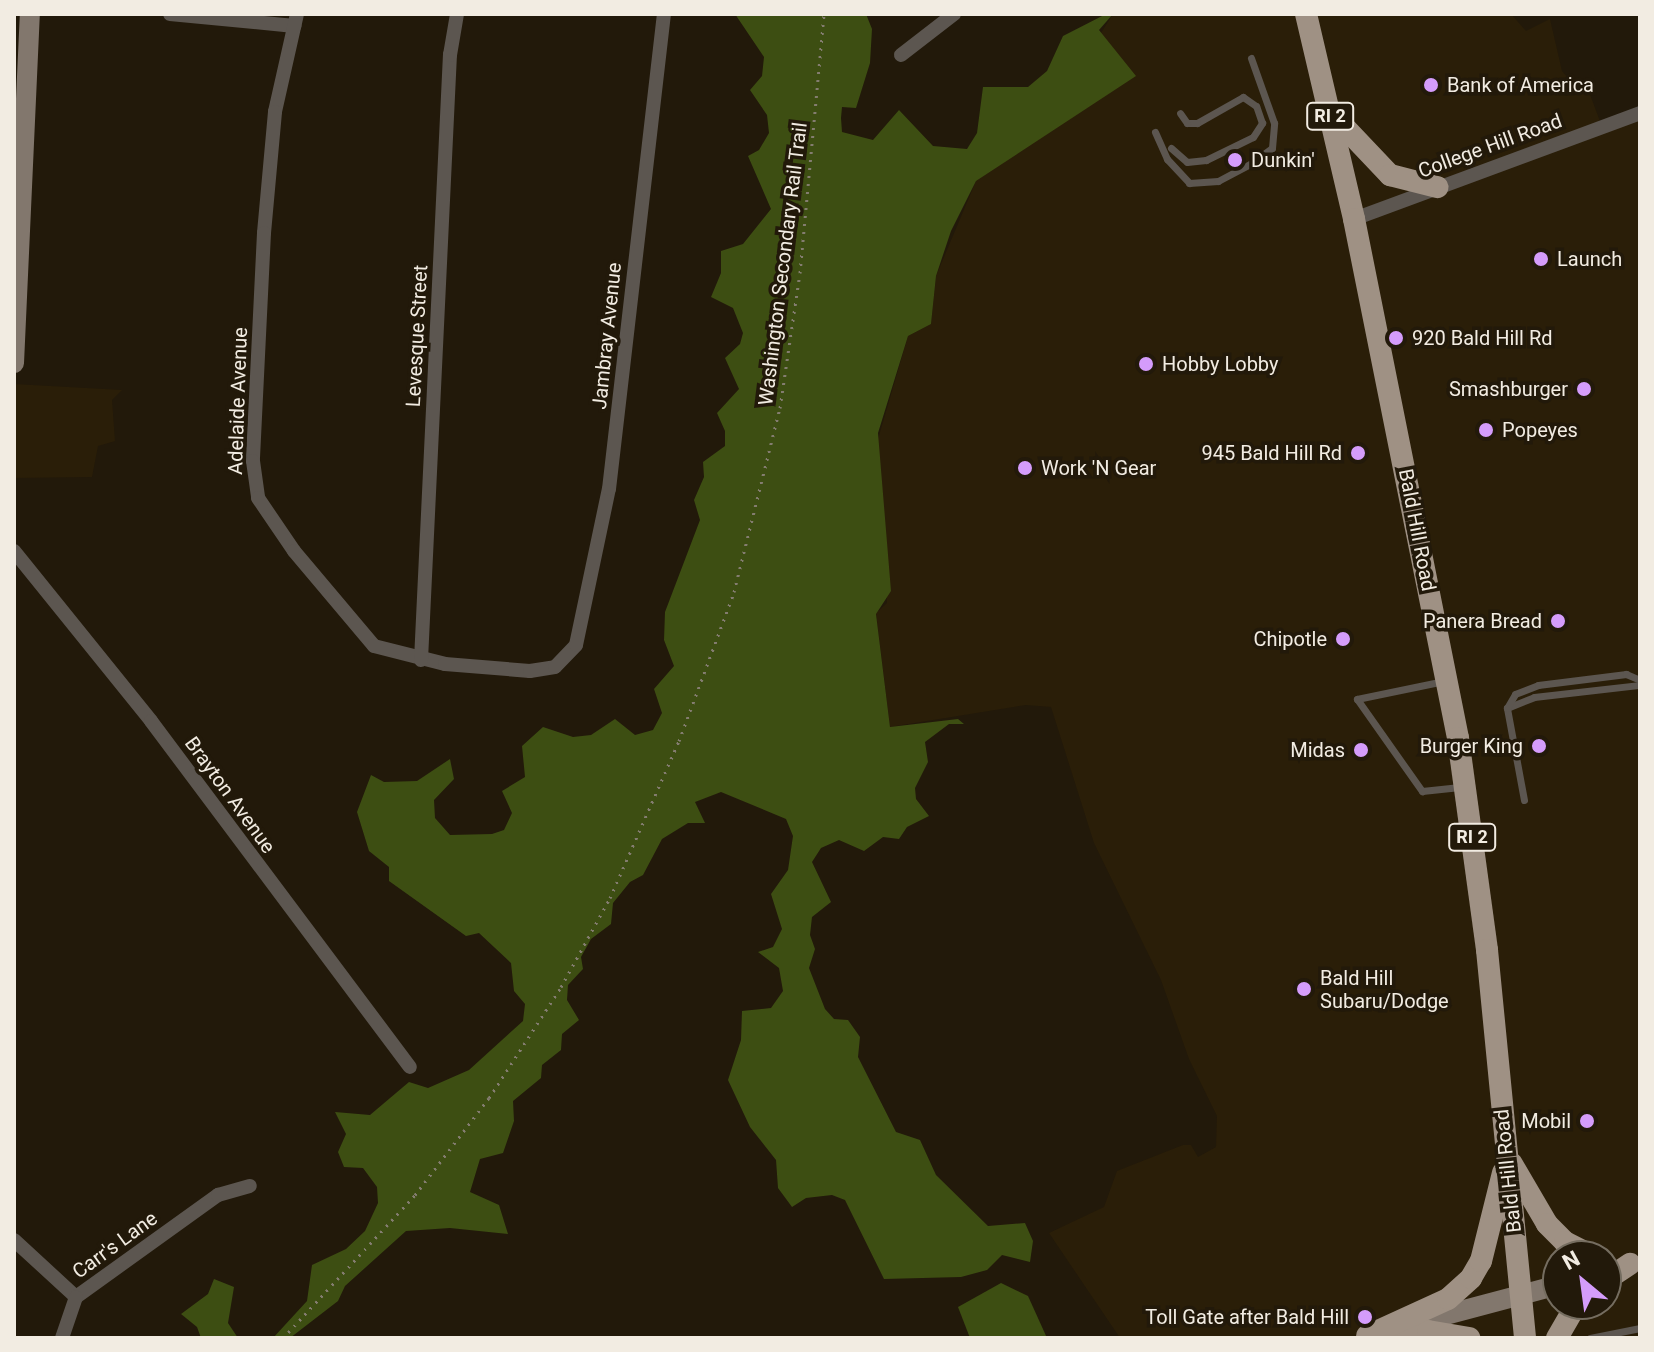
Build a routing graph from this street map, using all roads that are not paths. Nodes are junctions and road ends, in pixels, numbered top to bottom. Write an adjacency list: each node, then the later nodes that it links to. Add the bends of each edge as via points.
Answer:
1 (30, 14): 17 (main road)
2 (170, 14): 7 (street)
3 (457, 14): 21 (street, Levesque Street, via 450,55)
4 (664, 14): 20 (street, Jambray Avenue, via 609,489 578,637)
5 (954, 14): 8 (street)
6 (1306, 14): 10 (main road, Bald Hill Road / RI 2)
7 (296, 20): 21 (street, Adelaide Avenue, via 275,112 264,233 254,482 273,522 362,636 381,650)
8 (901, 55)
9 (1251, 58): 13 (lane, via 1274,123 1272,148 1218,181 1189,183 1167,159)
10 (1328, 109): 15 (main road, via 1390,175); 16 (main road, Bald Hill Road / RI 2)
11 (1180, 113): 14 (lane, via 1187,123 1197,123 1243,97 1256,106 1262,123 1253,137 1206,160 1187,162)
12 (1640, 113): 15 (street, College Hill Road)
13 (1155, 132)
14 (1171, 148)
15 (1437, 187): 16 (street, College Hill Road)
16 (1354, 219): 22 (main road, Bald Hill Road / RI 2)
17 (17, 250): 18 (main road)
18 (14, 363)
19 (14, 551): 27 (street, Brayton Avenue, via 151,721)
20 (567, 657): 21 (street, Adelaide Avenue, via 542,670)
21 (421, 660)
22 (1446, 680): 25 (main road, Bald Hill Road / RI 2); 25 (lane, via 1357,699 1422,791)
23 (1640, 682): 24 (lane, via 1534,697); 24 (lane, via 1626,674 1538,685 1515,694)
24 (1507, 708): 26 (lane)
25 (1465, 787): 28 (main road, Bald Hill Road / RI 2)
26 (1524, 800)
27 (410, 1067)
28 (1507, 1156): 31 (main road, via 1547,1224); 33 (main road, Bald Hill Road / RI 2); 37 (main road, via 1481,1261 1471,1278 1448,1299)
29 (250, 1186): 34 (street, Carr's Lane, via 218,1195)
30 (14, 1240): 34 (street, Carr's Lane)
31 (1563, 1240)
32 (1542, 1290): 33 (main road)
33 (1521, 1296): 37 (main road); 40 (main road, Bald Hill Road / RI 2)
34 (76, 1297): 38 (street)
35 (1568, 1320): 41 (main road)
36 (1640, 1328): 42 (lane)
37 (1363, 1337): 39 (main road, via 1428,1331)
38 (62, 1338)
39 (1469, 1338)
40 (1525, 1338)
41 (1557, 1338)
42 (1590, 1338)

